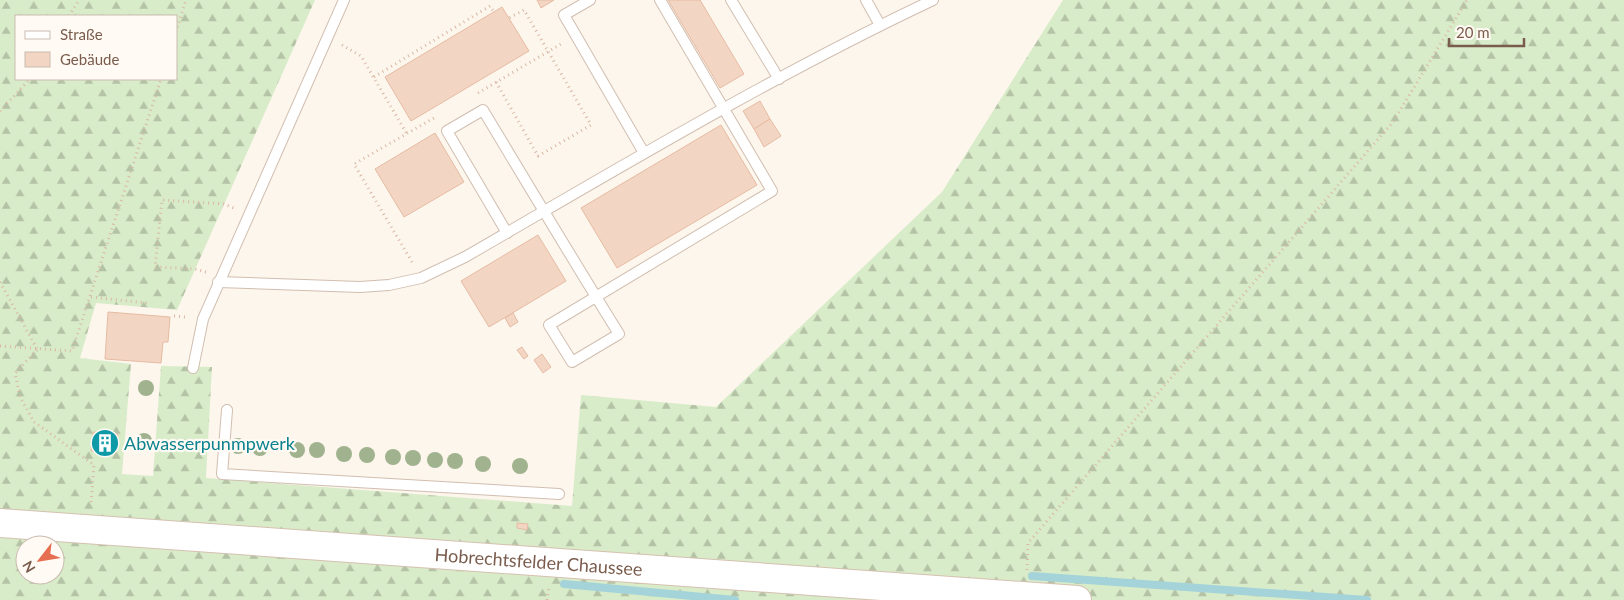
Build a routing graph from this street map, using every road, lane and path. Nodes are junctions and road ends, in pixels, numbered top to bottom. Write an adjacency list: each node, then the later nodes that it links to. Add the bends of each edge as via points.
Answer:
1 (79, 0): 11 (path)
2 (186, 0): 14 (path)
3 (344, 0): 26 (lane)
4 (590, 0): 24 (lane, via 564,15)
5 (660, 0): 21 (lane)
6 (732, 0): 17 (lane)
7 (866, 0): 13 (lane)
8 (933, 0): 13 (lane)
9 (1467, 0): 40 (path, via 1393,122 1028,543)
10 (494, 12): 16 (path, via 490,6)
11 (70, 15)
12 (509, 18): 20 (path, via 524,10 591,125 538,156)
13 (880, 25): 17 (lane)
14 (178, 26)
15 (361, 56): 16 (path)
16 (374, 77): 23 (path)
17 (779, 79): 21 (lane)
18 (29, 80): 22 (path)
19 (161, 80): 31 (path)
20 (496, 82)
21 (722, 108): 24 (lane); 30 (lane, via 772,191)
22 (0, 111)
23 (407, 134)
24 (644, 153): 25 (lane)
25 (544, 211): 27 (lane); 27 (lane, via 483,110 447,131); 30 (lane)
26 (248, 214): 28 (lane); 28 (path, via 224,204 162,200 155,267 195,269)
27 (507, 233): 28 (lane, via 421,278 389,285 360,287)
28 (219, 279): 35 (lane, via 203,319)
29 (0, 282): 34 (path)
30 (596, 296): 30 (lane, via 619,334 572,362 549,325)
31 (91, 297): 32 (path); 34 (path, via 72,351)
32 (147, 303)
33 (0, 346): 34 (path)
34 (37, 349): 39 (path, via 15,373 20,396 34,422 94,465)
35 (193, 368)
36 (227, 410): 37 (lane, via 222,474)
37 (559, 494)
38 (0, 523): 39 (main road, Hobrechtsfelder Chaussee)
39 (90, 529): 40 (main road, Hobrechtsfelder Chaussee)
40 (1027, 596): 41 (main road, Hobrechtsfelder Chaussee)
41 (1078, 600)

